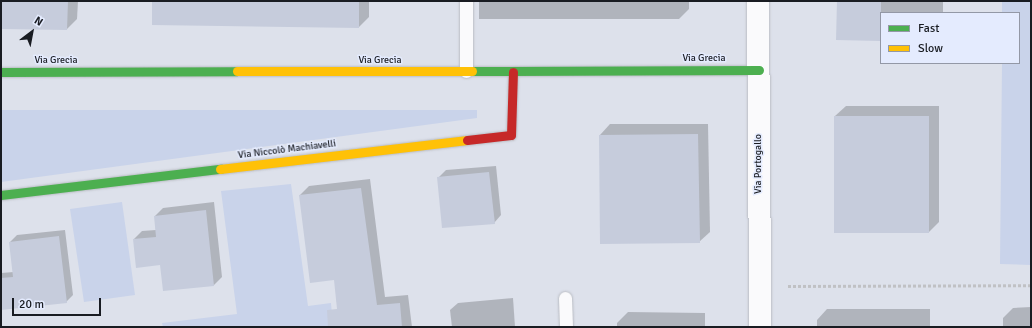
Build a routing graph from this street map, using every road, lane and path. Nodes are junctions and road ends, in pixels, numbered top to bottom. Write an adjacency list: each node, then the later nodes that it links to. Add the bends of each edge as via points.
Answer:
1 (466, 1): 4 (lane)
2 (758, 1): 3 (street, Via Portogallo)
3 (759, 70): 6 (street, Via Grecia); 12 (street, Via Portogallo)
4 (466, 71): 5 (street, Via Grecia); 6 (street, Via Grecia)
5 (1, 72)
6 (513, 72): 7 (street, Via Niccolò Machiavelli, via 511,135)
7 (1, 195)
8 (1031, 285): 9 (path)
9 (788, 286)
10 (564, 298): 11 (lane)
11 (566, 327)
12 (760, 327)

